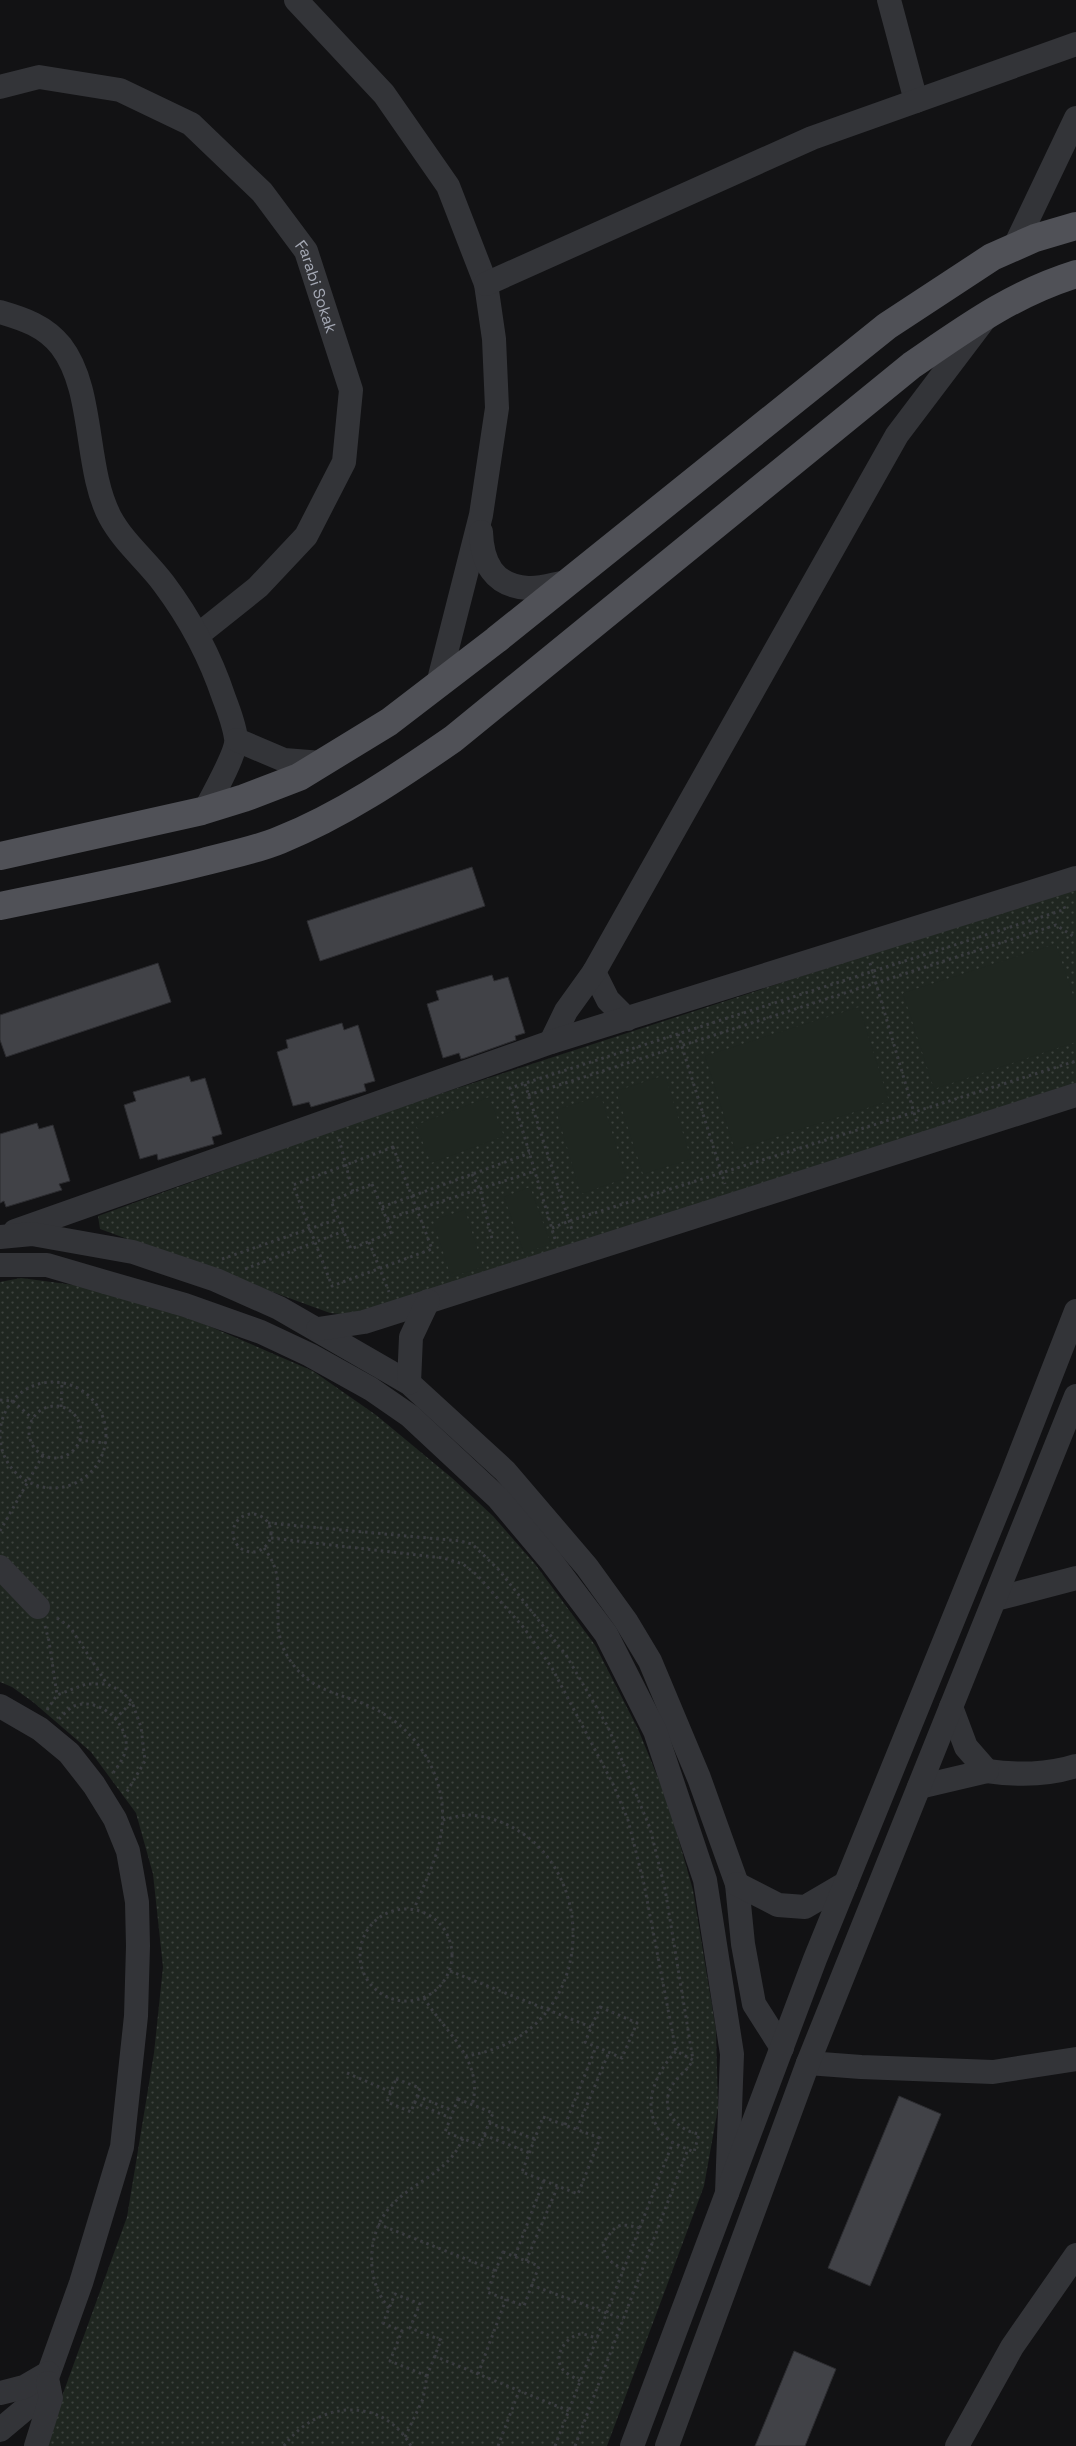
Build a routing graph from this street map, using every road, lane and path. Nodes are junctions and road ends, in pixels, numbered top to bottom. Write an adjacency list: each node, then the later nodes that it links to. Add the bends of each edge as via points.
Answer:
1 (889, 0): 5 (street)
2 (299, 3): 10 (street, via 384,94 448,186)
3 (1076, 44): 5 (street)
4 (0, 87): 15 (street, Farabi Sokak, via 39,77 120,90 192,124 262,192 306,251 351,390 344,462 306,536 258,587)
5 (916, 101): 10 (street, via 812,138)
6 (1076, 118): 8 (street)
7 (1076, 226): 8 (main road)
8 (1014, 248): 14 (main road, via 992,257 887,326)
9 (1076, 274): 11 (main road, via 1053,281)
10 (486, 284): 13 (street, via 494,339 497,408)
11 (992, 310): 22 (main road, via 912,365 453,739 339,812 279,840 226,856 140,878); 26 (street, via 898,435)
12 (0, 312): 15 (street, via 35,322 61,346 77,376 109,516 130,547 164,584)
13 (481, 515): 14 (street, via 482,551 488,569 509,584 528,588); 16 (street)
14 (566, 582): 16 (main road)
15 (198, 635): 17 (street, via 211,660)
16 (438, 684): 18 (main road, via 389,722)
17 (237, 740): 18 (street, via 284,760); 19 (street)
18 (322, 763): 19 (main road, via 299,777)
19 (205, 810): 20 (main road)
20 (0, 856)
21 (1076, 878): 25 (street)
22 (0, 906)
23 (1057, 912): 27 (path)
24 (1076, 938): 28 (path, via 1056,925)
25 (864, 944): 27 (path); 29 (street)
26 (594, 972): 29 (street, via 608,1000); 31 (street, via 566,1011)
27 (872, 972): 28 (path); 30 (path)
28 (875, 983): 32 (path); 37 (path)
29 (627, 1019): 31 (street)
30 (678, 1034): 32 (path); 34 (path)
31 (551, 1042): 38 (street)
32 (682, 1046): 35 (path); 43 (path)
33 (1076, 1062): 37 (path)
34 (525, 1084): 35 (path); 40 (path, via 510,1088)
35 (528, 1095): 54 (path)
36 (1076, 1095): 70 (street)
37 (914, 1113): 39 (path); 43 (path)
38 (334, 1117): 41 (path); 49 (street)
39 (918, 1128)
40 (530, 1153): 42 (path); 44 (path)
41 (346, 1165): 47 (path); 48 (path, via 393,1147); 56 (path, via 293,1185)
42 (535, 1170): 45 (path); 55 (path)
43 (722, 1173): 46 (path); 54 (path)
44 (472, 1174): 45 (path); 48 (path)
45 (480, 1189): 51 (path); 60 (path)
46 (727, 1189)
47 (353, 1192): 50 (path, via 372,1184); 52 (path, via 331,1201)
48 (412, 1196): 50 (path); 51 (path)
49 (88, 1205): 58 (street); 64 (street, via 81,1228)
50 (382, 1206): 53 (path)
51 (417, 1209): 53 (path); 66 (path, via 432,1249)
52 (338, 1219): 56 (path); 57 (path)
53 (386, 1219): 62 (path, via 392,1232)
54 (569, 1221): 55 (path); 59 (path)
55 (552, 1228): 63 (path)
56 (310, 1229): 61 (path); 67 (path)
57 (344, 1231): 61 (path); 62 (path, via 351,1249)
58 (0, 1237): 64 (street, via 32,1234)
59 (574, 1237)
60 (492, 1239)
61 (315, 1242): 66 (path, via 332,1286); 69 (path)
62 (370, 1242): 66 (path)
63 (556, 1244)
64 (83, 1245): 67 (street, via 133,1252); 68 (street)
65 (0, 1265): 68 (street, via 47,1265)
66 (380, 1268): 72 (path)
67 (189, 1271): 69 (street)
68 (87, 1277): 138 (street, via 185,1305 261,1332 371,1389 410,1416 498,1498 606,1634 655,1731 705,1880 732,2054)
69 (216, 1280): 73 (street)
70 (428, 1301): 72 (street); 75 (street, via 411,1337)
71 (1076, 1311): 105 (street)
72 (396, 1312): 73 (street, via 364,1322)
73 (318, 1329): 75 (street)
74 (62, 1382): 78 (path, via 37,1384); 79 (path); 82 (path, via 74,1386 95,1402 102,1412)
75 (409, 1383): 106 (street, via 505,1471 587,1567 626,1621 650,1661 676,1722)
76 (1076, 1396): 91 (street)
77 (0, 1400): 78 (path)
78 (12, 1402): 80 (path); 84 (path, via 0,1432 2,1445 12,1468)
79 (61, 1406): 80 (path, via 48,1407); 81 (path, via 72,1412 79,1422)
80 (33, 1419): 83 (path, via 29,1436)
81 (79, 1440): 82 (path); 83 (path, via 77,1447 68,1455 56,1458)
82 (106, 1444): 84 (path, via 92,1472 70,1485 45,1487)
83 (43, 1456): 84 (path)
84 (28, 1481): 86 (path)
85 (268, 1523): 87 (path); 88 (path, via 260,1516 249,1514 239,1519 233,1530 235,1541 242,1549 253,1552); 118 (path, via 460,1541 472,1544 499,1570 566,1655 623,1758 650,1828 665,1889)
86 (0, 1531)
87 (270, 1538): 88 (path); 114 (path, via 444,1558 463,1564 477,1575 524,1628 552,1668 577,1713 614,1784 628,1820 644,1884)
88 (264, 1548): 104 (path, via 276,1570 277,1629 294,1667 314,1684 347,1700 369,1706 404,1727 429,1760 439,1788)
89 (0, 1567): 92 (street)
90 (1076, 1578): 91 (street)
91 (996, 1599): 97 (street)
92 (38, 1607): 93 (path, via 70,1627); 94 (path, via 50,1641)
93 (107, 1684): 94 (path, via 86,1684); 95 (path)
94 (57, 1695): 99 (path)
95 (132, 1702): 98 (path); 103 (path, via 141,1727 145,1761 122,1798)
96 (0, 1706): 99 (street)
97 (951, 1707): 101 (street, via 966,1747); 102 (street)
98 (115, 1719): 99 (path, via 98,1707 74,1706); 103 (path, via 126,1736 126,1751 109,1778)
99 (42, 1732): 103 (street, via 69,1753)
100 (1076, 1766): 101 (street, via 1036,1772)
101 (987, 1772): 102 (street)
102 (919, 1787): 119 (street)
103 (102, 1799): 156 (street, via 115,1819 128,1851 137,1902 136,2016 122,2147 81,2283)
104 (443, 1820): 107 (path, via 437,1854); 110 (path, via 468,1815 504,1823 527,1836 554,1866 570,1899 574,1950 566,1975)
105 (846, 1883): 106 (street, via 804,1907 778,1905); 113 (street)
106 (737, 1884): 113 (street, via 754,2004)
107 (414, 1909): 108 (path, via 429,1914 442,1925 450,1938 453,1954); 109 (path, via 398,1909 382,1915 370,1925 362,1939 359,1956 362,1971 383,1996 399,2001)
108 (450, 1971): 109 (path, via 442,1985); 110 (path)
109 (424, 1998): 116 (path)
110 (547, 2010): 111 (path); 116 (path, via 541,2019 507,2044)
111 (591, 2027): 112 (path, via 585,2042); 115 (path, via 600,2007 637,2023 622,2058)
112 (596, 2046): 115 (path); 128 (path)
113 (782, 2048): 138 (street)
114 (676, 2051): 118 (path); 133 (path, via 660,2072 651,2098 655,2122 664,2136)
115 (609, 2052): 129 (path)
116 (466, 2056): 124 (path, via 475,2086)
117 (1076, 2059): 119 (street, via 993,2072)
118 (693, 2060): 134 (path, via 674,2082 667,2098 674,2123 699,2134 694,2152)
119 (808, 2063): 171 (street)
120 (347, 2073): 121 (path)
121 (391, 2092): 122 (path, via 396,2079 420,2088); 123 (path, via 387,2102 411,2112)
122 (417, 2096): 123 (path); 125 (path)
123 (414, 2102): 126 (path)
124 (472, 2105): 125 (path, via 458,2099); 127 (path, via 493,2113)
125 (453, 2111): 126 (path)
126 (450, 2118): 131 (path, via 445,2132)
127 (489, 2123): 130 (path); 132 (path)
128 (565, 2125): 129 (path); 132 (path, via 544,2117)
129 (578, 2130): 137 (path, via 600,2138 578,2194)
130 (484, 2135): 131 (path, via 480,2145); 135 (path)
131 (463, 2138): 139 (path, via 458,2151 401,2195 389,2206)
132 (535, 2139): 135 (path)
133 (673, 2142): 134 (path); 140 (path)
134 (688, 2148): 150 (path)
135 (530, 2153): 136 (path, via 522,2172)
136 (544, 2180): 137 (path); 142 (path)
137 (558, 2186): 143 (path)
138 (727, 2193): 170 (street)
139 (378, 2224): 145 (path); 148 (path, via 371,2262 379,2296)
140 (640, 2228): 144 (path); 144 (path, via 624,2224 615,2226 603,2243 604,2254 610,2262)
141 (1076, 2255): 172 (street, via 1012,2347)
142 (514, 2256): 143 (path); 145 (path, via 503,2252)
143 (526, 2261): 146 (path, via 539,2266)
144 (624, 2269): 149 (path)
145 (496, 2271): 147 (path, via 488,2292)
146 (532, 2285): 147 (path, via 524,2306); 149 (path)
147 (506, 2299): 155 (path)
148 (389, 2308): 151 (path, via 395,2294 420,2304); 152 (path, via 383,2323)
149 (607, 2313): 150 (path); 153 (path)
150 (623, 2319): 169 (path)
151 (410, 2328): 152 (path); 154 (path, via 441,2340)
152 (402, 2331): 157 (path, via 390,2360)
153 (597, 2338): 158 (path); 158 (path, via 583,2334 574,2337 564,2344 560,2352 560,2365)
154 (434, 2356): 155 (path); 157 (path)
155 (478, 2374): 159 (path)
156 (48, 2376): 160 (street); 162 (street, via 36,2399); 164 (street, via 50,2398)
157 (427, 2376): 163 (path, via 423,2399)
158 (580, 2381): 161 (path)
159 (519, 2391): 161 (path); 167 (path)
160 (0, 2393)
161 (569, 2411): 168 (path)
162 (0, 2430)
163 (405, 2437): 165 (path, via 379,2417 361,2411 342,2410 324,2413 307,2422); 166 (path)
164 (36, 2446)
165 (284, 2446)
166 (411, 2446)
167 (498, 2446)
168 (555, 2446)
169 (575, 2446)
170 (632, 2446)
171 (667, 2446)
172 (957, 2446)

